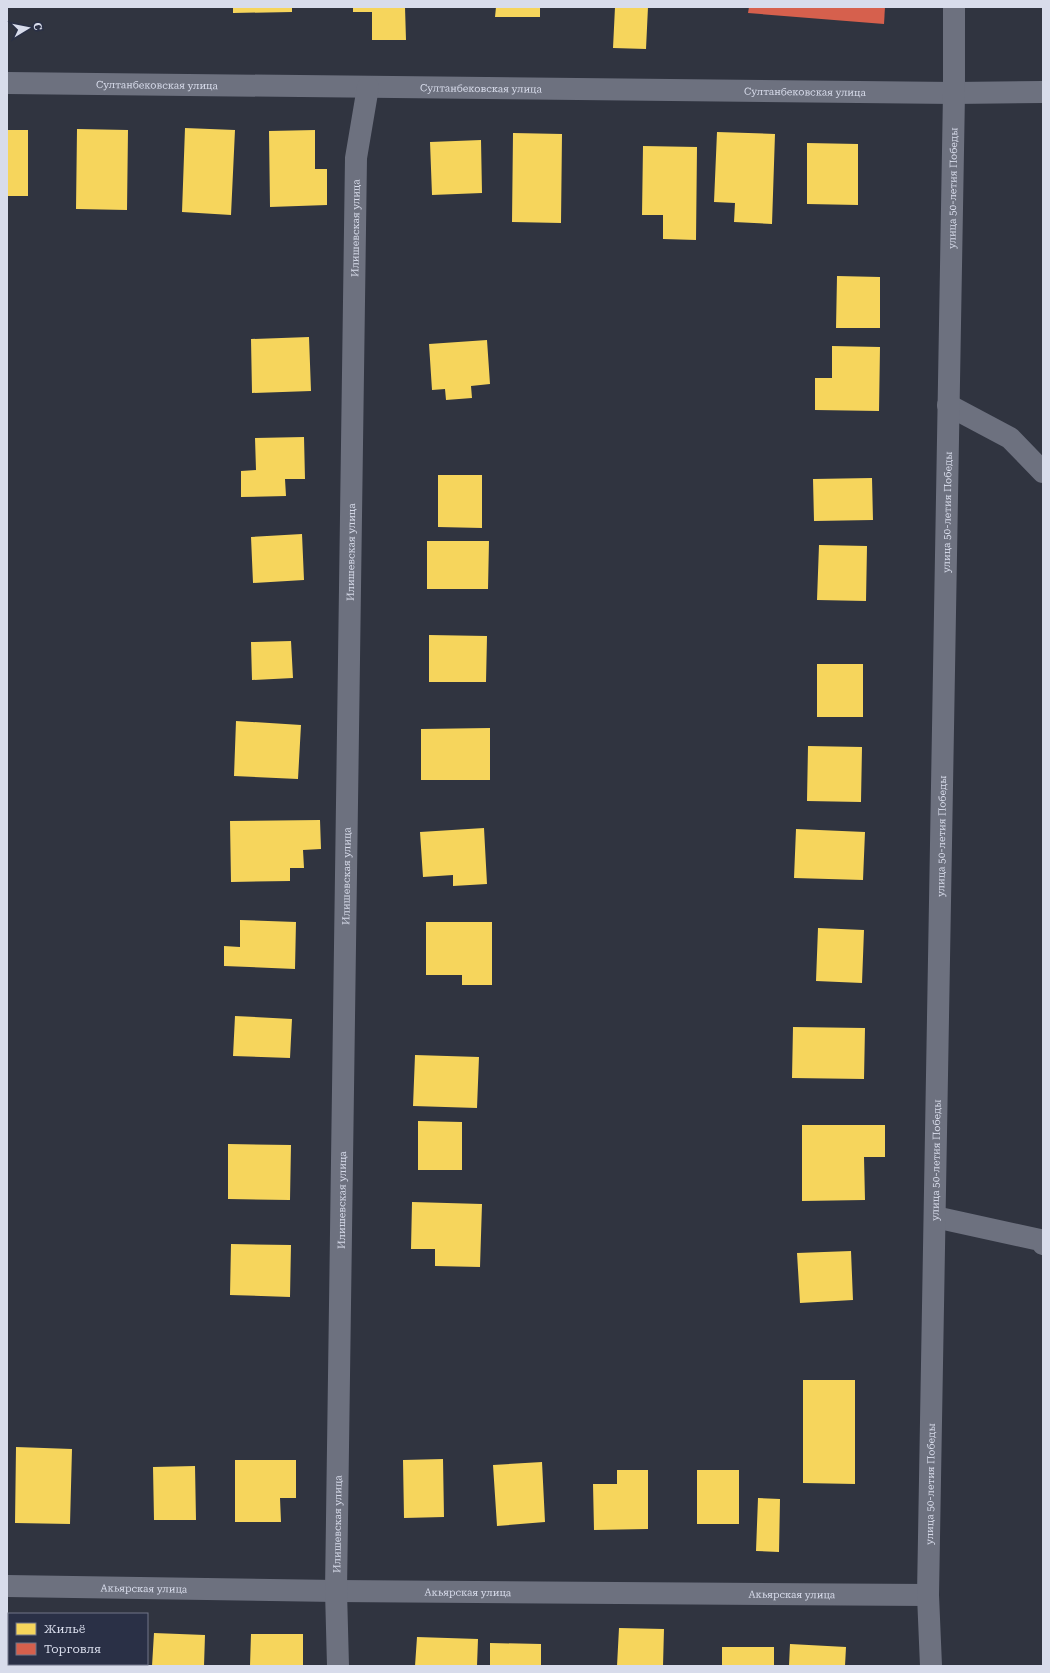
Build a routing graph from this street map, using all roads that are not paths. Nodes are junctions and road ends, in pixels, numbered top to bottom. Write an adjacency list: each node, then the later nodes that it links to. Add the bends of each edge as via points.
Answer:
1 (954, 7): 5 (street, улица 50-летия Победы)
2 (7, 83): 3 (street, Султанбековская улица)
3 (368, 87): 5 (street, Султанбековская улица); 11 (street, Илишевская улица, via 356,158)
4 (1043, 92): 5 (street, Султанбековская улица)
5 (954, 93): 6 (street, улица 50-летия Победы)
6 (948, 405): 7 (street, via 1010,438); 8 (street, улица 50-летия Победы)
7 (1043, 472)
8 (935, 1217): 9 (street, via 1040,1240); 12 (street, улица 50-летия Победы)
9 (1043, 1244)
10 (7, 1586): 11 (street, Акьярская улица)
11 (336, 1591): 12 (street, Акьярская улица); 13 (street, Илишевская улица)
12 (928, 1596): 14 (street, улица 50-летия Победы)
13 (338, 1666)
14 (931, 1666)

